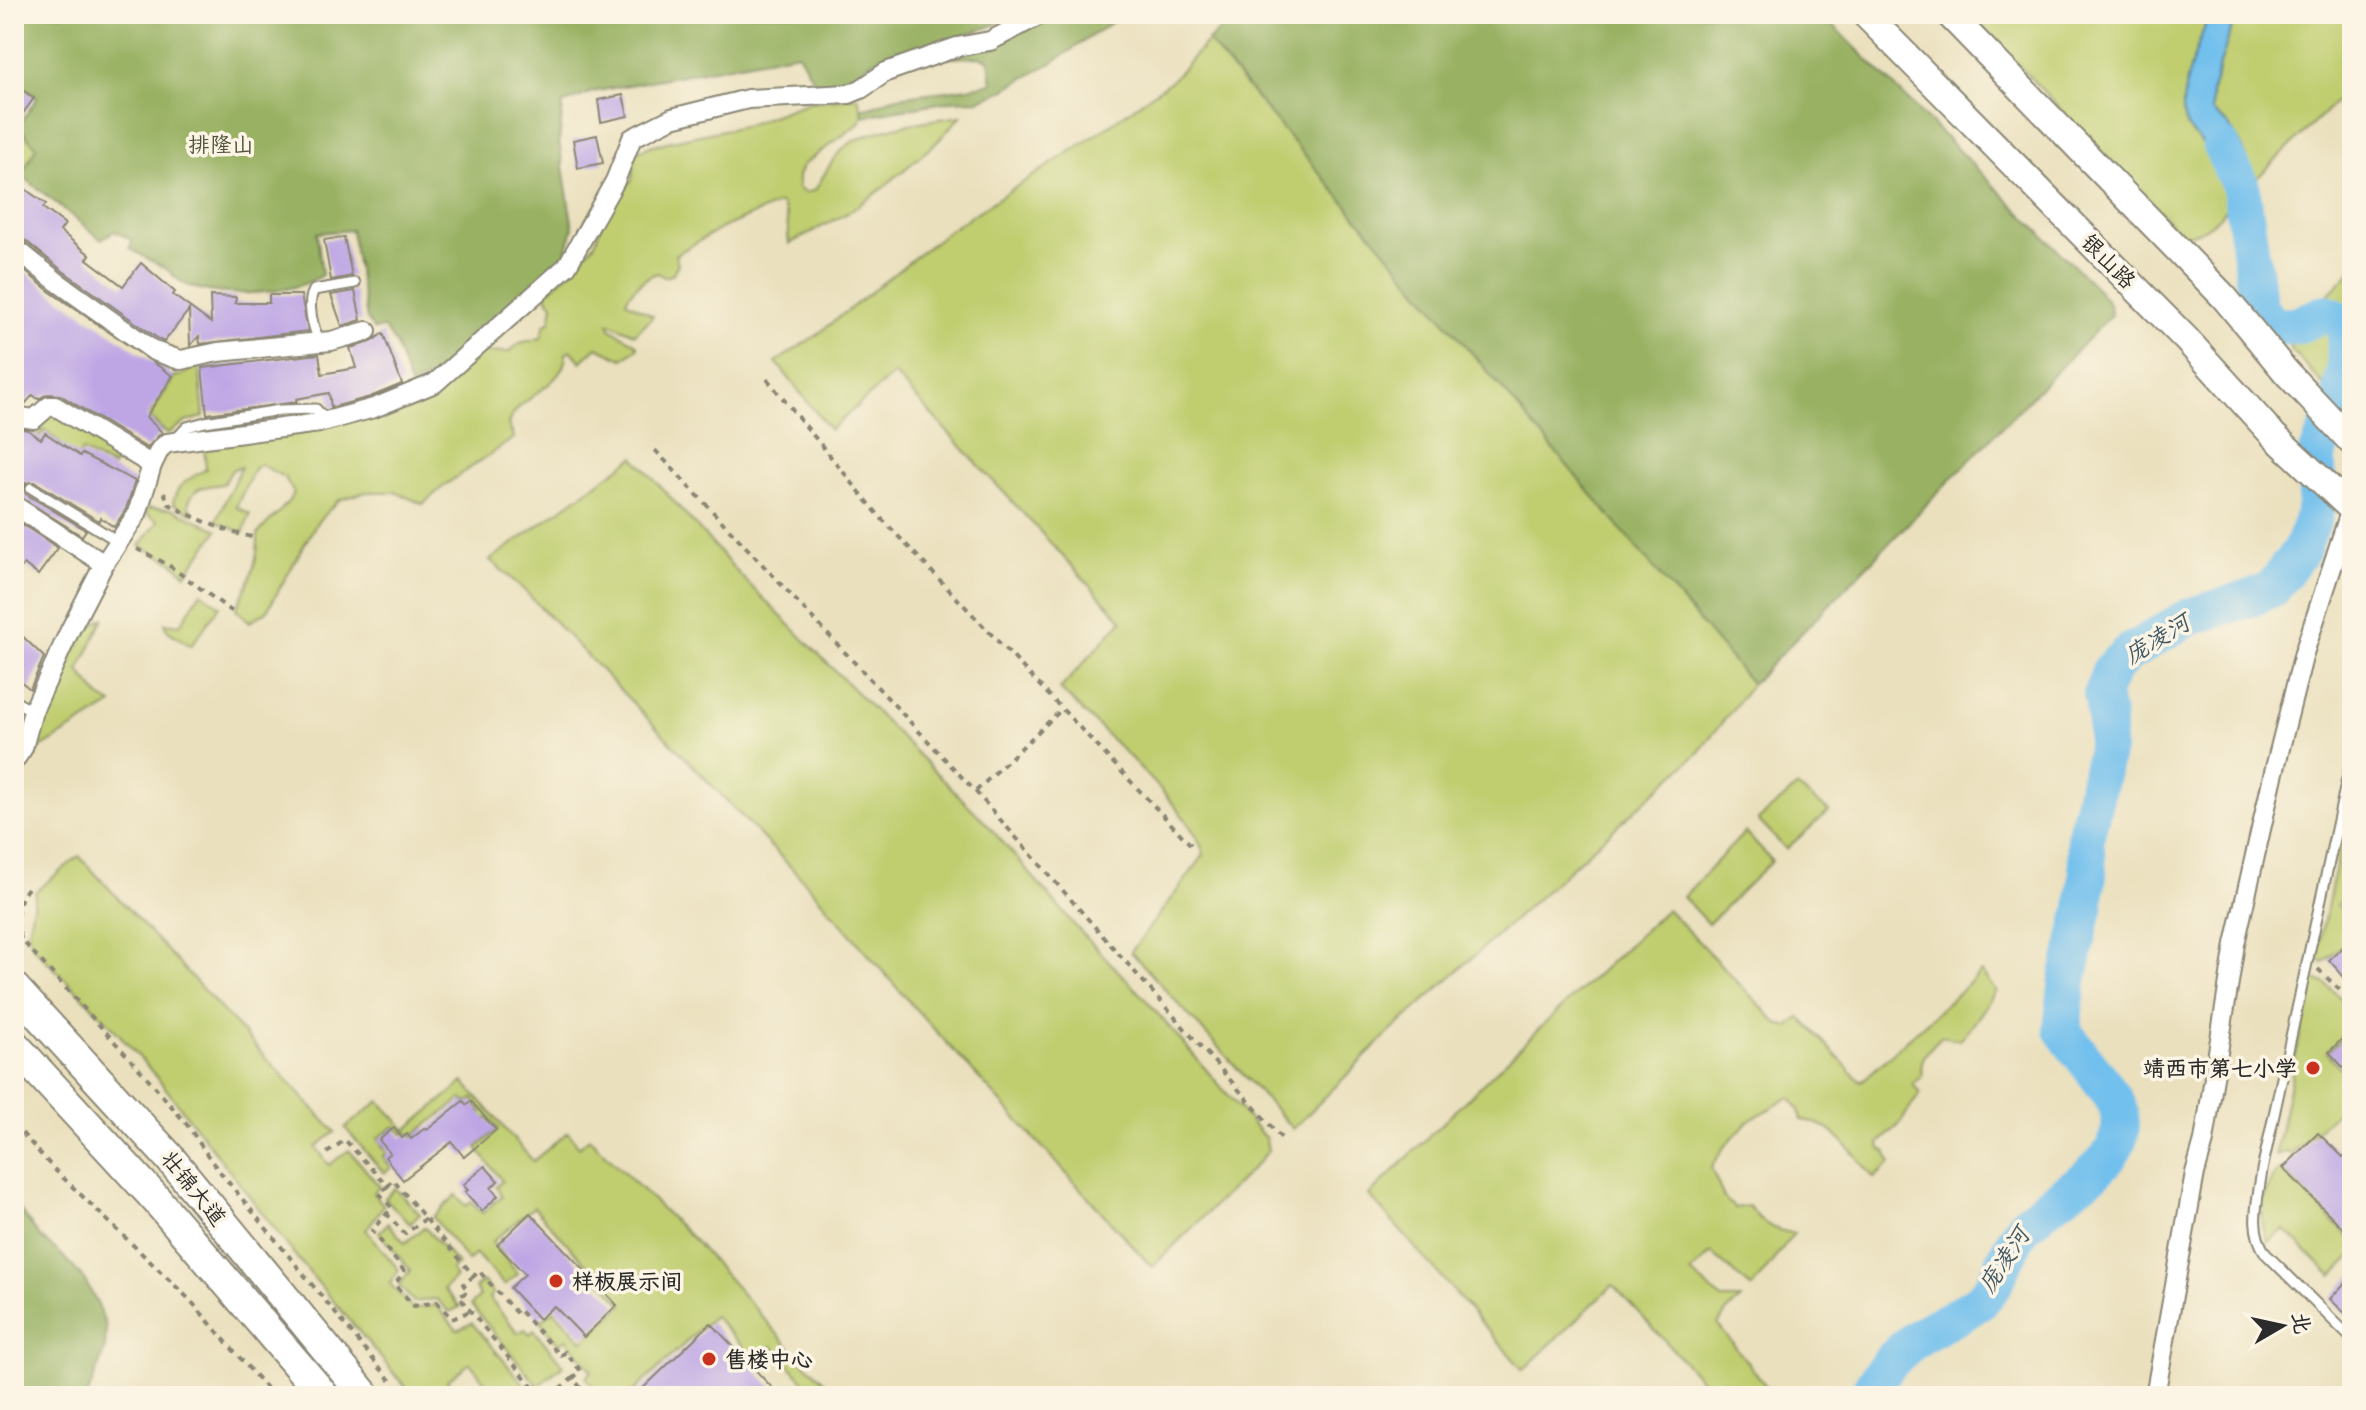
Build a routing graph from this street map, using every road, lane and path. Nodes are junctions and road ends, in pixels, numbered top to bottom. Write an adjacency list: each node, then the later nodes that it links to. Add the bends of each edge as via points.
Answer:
1 (1042, 14): 12 (street, via 990,41 886,72 849,94 748,99 650,127 632,138 615,181 567,266 435,383 327,421 174,441 160,449)
2 (1865, 14): 15 (main road, 银山路, via 2186,339 2274,436)
3 (1949, 14): 10 (main road, via 2224,297)
4 (14, 247): 7 (street, via 161,355 181,360)
5 (355, 283): 7 (lane, via 314,290 311,311)
6 (367, 331): 7 (street)
7 (320, 342)
8 (767, 379): 21 (path, via 881,518)
9 (14, 413): 12 (street, via 34,419 55,406)
10 (2349, 438)
11 (655, 450): 25 (path)
12 (149, 472): 16 (path, via 169,504 199,520); 17 (street, via 137,514)
13 (31, 488): 17 (lane)
14 (14, 505): 18 (street)
15 (2352, 508): 49 (street, via 2304,653 2245,895)
16 (255, 537)
17 (119, 542): 18 (street); 19 (path, via 167,564)
18 (104, 564): 22 (street)
19 (234, 613)
20 (14, 701): 22 (lane)
21 (1061, 710): 25 (path); 26 (path)
22 (33, 711): 24 (street)
23 (2352, 756): 28 (lane)
24 (14, 761)
25 (975, 791): 33 (path)
26 (1192, 846)
27 (28, 888): 45 (path, via 18,912 21,939 188,1126)
28 (2309, 965): 30 (path); 40 (lane, via 2262,1170 2254,1231 2266,1254)
29 (14, 988): 44 (main road, 壮锦大道, via 168,1156)
30 (2352, 1002)
31 (14, 1045): 43 (main road, 壮锦大道, via 154,1197)
32 (14, 1124): 42 (path, via 190,1300)
33 (1284, 1141)
34 (327, 1153): 35 (path, via 345,1140)
35 (388, 1186): 36 (path, via 379,1193 392,1208); 37 (path, via 393,1180)
36 (386, 1213): 37 (path, via 405,1234); 39 (path, via 372,1230 404,1271 395,1285 414,1306 437,1302 452,1319)
37 (425, 1219): 38 (path)
38 (474, 1276): 39 (path, via 463,1284 468,1291 459,1297); 41 (path, via 479,1271 561,1356 565,1352 581,1371)
39 (470, 1311): 46 (path)
40 (2352, 1339)
41 (573, 1378): 47 (path); 48 (path)
42 (273, 1396)
43 (324, 1396)
44 (365, 1396)
45 (403, 1396)
46 (540, 1396)
47 (550, 1396)
48 (587, 1396)
49 (2155, 1396)

